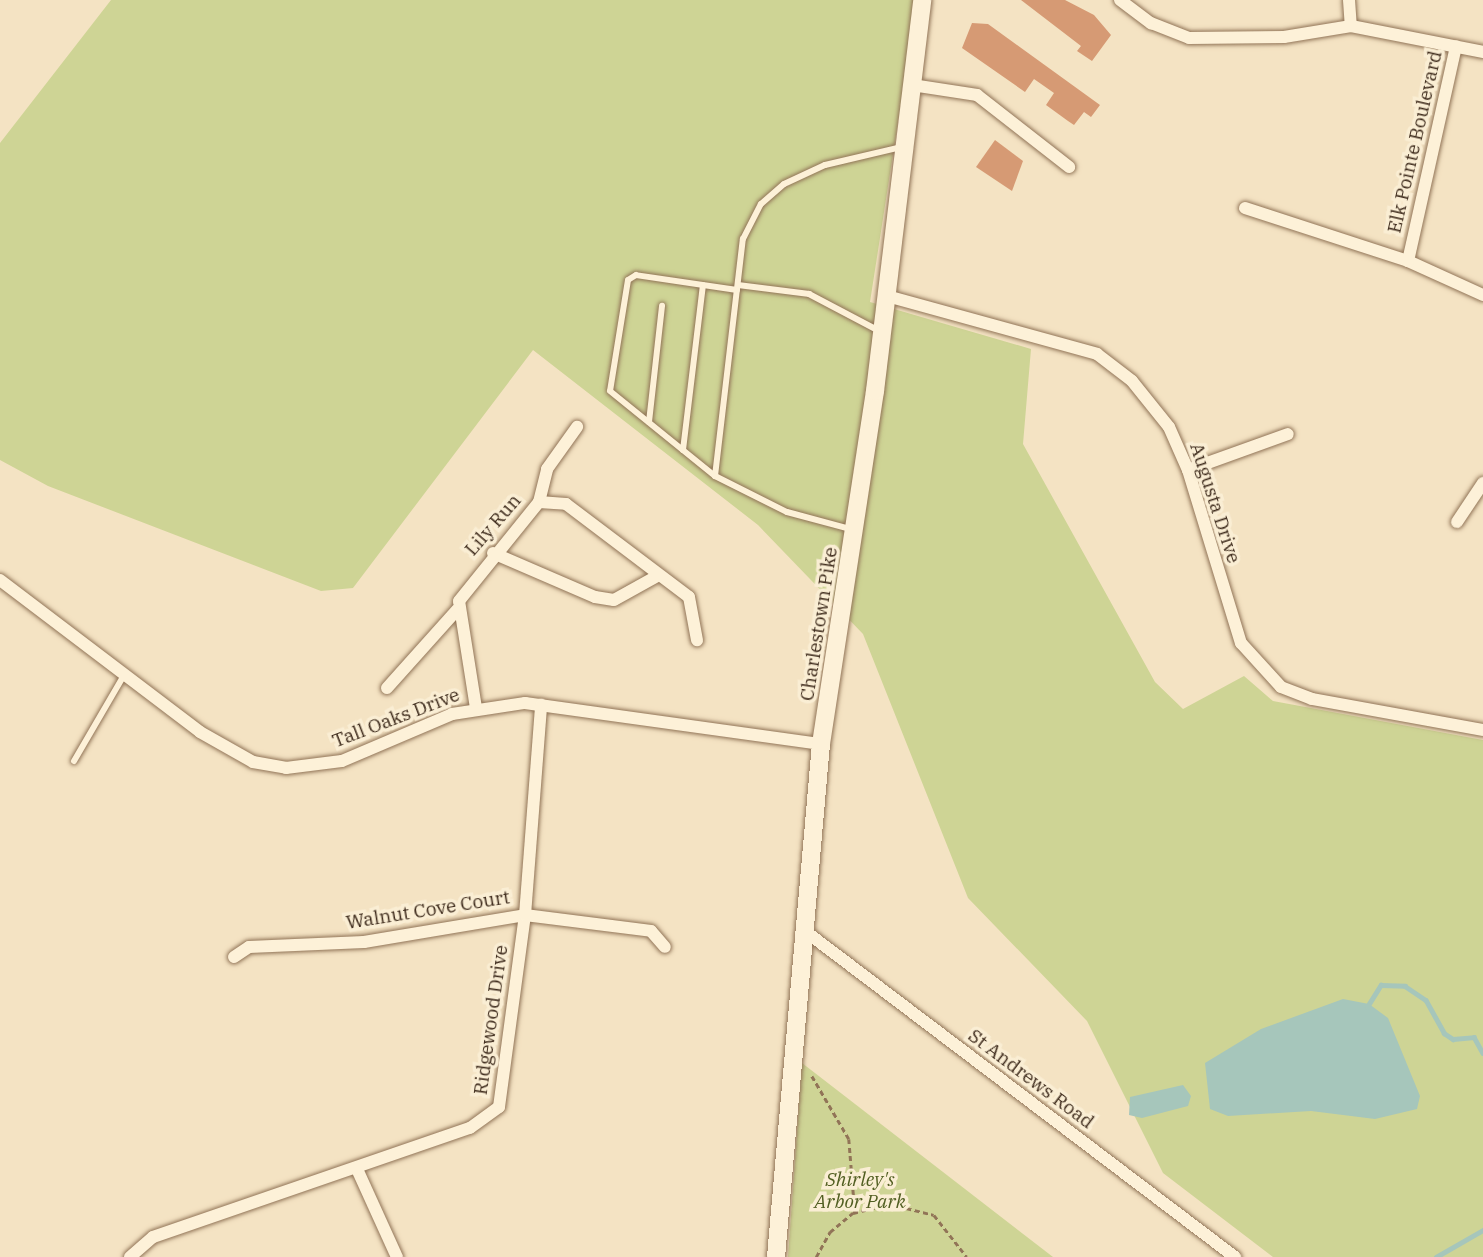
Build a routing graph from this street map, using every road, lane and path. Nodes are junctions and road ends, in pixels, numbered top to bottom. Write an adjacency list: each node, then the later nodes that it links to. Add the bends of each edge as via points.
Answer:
1 (922, 0): 7 (street, Charlestown Pike)
2 (1120, 0): 4 (street, Elk Pointe Boulevard, via 1168,32 1216,41)
3 (1349, 0): 4 (street)
4 (1352, 26): 5 (street, Elk Pointe Boulevard)
5 (1456, 46): 6 (street); 11 (street, Elk Pointe Boulevard)
6 (1483, 52)
7 (912, 85): 8 (street, Charlestown Pike); 9 (street, via 977,95)
8 (901, 147): 13 (lane, via 873,148 784,184 761,204 743,239); 15 (street, Charlestown Pike)
9 (1069, 167)
10 (1245, 208): 11 (street)
11 (1408, 261): 14 (street, Elk Pointe Boulevard)
12 (703, 285): 13 (lane); 18 (lane, via 636,275 628,281 610,391); 21 (lane)
13 (738, 287): 17 (lane, via 809,294); 23 (lane)
14 (1483, 295)
15 (887, 296): 17 (street, Charlestown Pike); 22 (street, Augusta Drive, via 1097,354 1153,404)
16 (662, 306): 18 (lane)
17 (883, 332): 27 (street, Charlestown Pike)
18 (649, 422): 21 (lane)
19 (576, 428): 25 (street, via 547,469)
20 (1288, 434): 22 (street)
21 (683, 450): 23 (lane)
22 (1188, 470): 37 (street, Augusta Drive, via 1231,618 1266,674 1312,699)
23 (715, 476): 27 (lane, via 787,512)
24 (1483, 483): 26 (street)
25 (539, 502): 28 (street, Lily Run); 29 (street, Lily Run, via 566,504)
26 (1457, 522)
27 (855, 530): 38 (street, Charlestown Pike)
28 (493, 553): 29 (street, via 595,597 614,600); 31 (street, Lily Run, via 463,588)
29 (659, 575): 32 (street, Lily Run, via 689,597)
30 (0, 580): 33 (street, Tall Oaks Drive)
31 (457, 610): 34 (street, Lily Run); 36 (street)
32 (697, 640)
33 (124, 675): 36 (street, Tall Oaks Drive, via 230,753 286,768 342,761); 39 (lane)
34 (387, 688)
35 (541, 705): 36 (street, Tall Oaks Drive); 38 (street, Tall Oaks Drive); 40 (street, Ridgewood Drive)
36 (476, 708)
37 (1483, 730)
38 (821, 744): 41 (street, Charlestown Pike)
39 (74, 761)
40 (525, 915): 42 (street, Walnut Cove Court, via 651,931); 43 (street, Walnut Cove Court, via 364,942 249,947); 45 (street, Ridgewood Drive, via 499,1107 470,1128)
41 (805, 932): 49 (street, Charlestown Pike); 52 (street, St Andrews Road)
42 (665, 947)
43 (234, 957)
44 (812, 1076): 46 (path, via 849,1139)
45 (357, 1169): 47 (street, Ridgewood Drive, via 153,1237); 48 (street)
46 (855, 1212): 50 (path, via 830,1232); 51 (path, via 915,1207 950,1228)
47 (130, 1257)
48 (397, 1257)
49 (776, 1257)
50 (816, 1257)
51 (967, 1257)
52 (1235, 1257)

